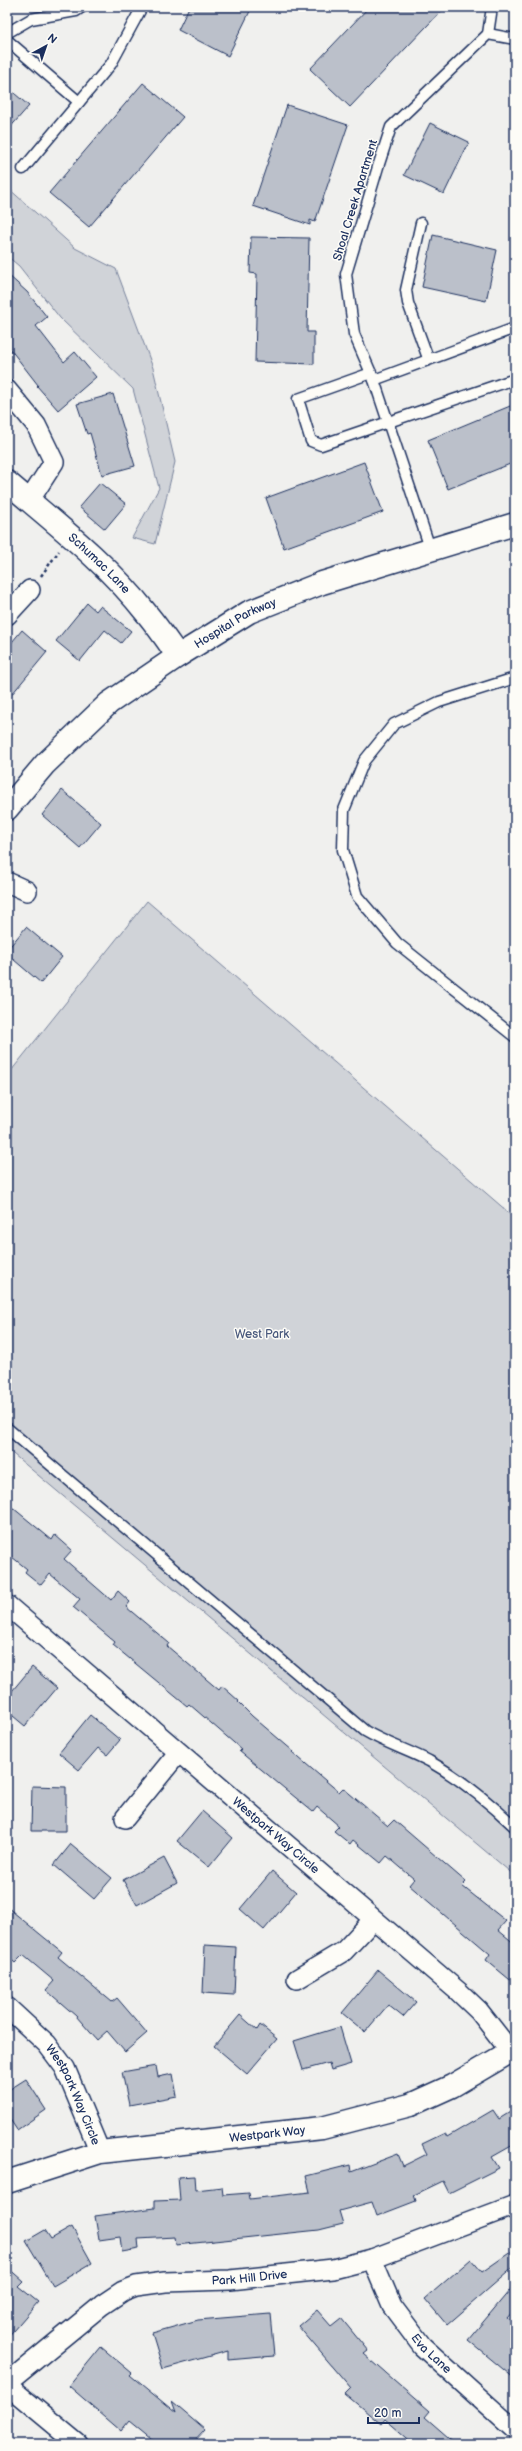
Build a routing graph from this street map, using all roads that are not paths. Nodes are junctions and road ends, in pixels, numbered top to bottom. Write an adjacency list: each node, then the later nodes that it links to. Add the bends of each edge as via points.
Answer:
1 (82, 7): 4 (lane, via 76,11 31,19)
2 (142, 7): 8 (lane, via 111,64)
3 (492, 7): 5 (lane)
4 (7, 33)
5 (488, 34): 6 (lane); 13 (lane, Shoal Creek Apartment, via 391,127 346,274 354,334)
6 (515, 39)
7 (7, 40): 8 (lane)
8 (79, 102): 9 (lane)
9 (23, 168)
10 (421, 224): 12 (lane, via 406,290)
11 (515, 328): 12 (lane)
12 (428, 358): 13 (lane)
13 (372, 376): 16 (lane, Shoal Creek Apartment); 16 (lane, via 298,399 311,441 321,445)
14 (515, 379): 16 (lane)
15 (7, 390): 18 (street, via 36,425 54,462)
16 (388, 424): 20 (lane, Shoal Creek Apartment)
17 (7, 482): 18 (street, Schumac Lane)
18 (30, 501): 23 (street, Schumac Lane, via 70,536 147,613)
19 (515, 524): 20 (street, Hospital Parkway)
20 (431, 551): 23 (street, Hospital Parkway, via 322,582 249,612)
21 (30, 590): 22 (street)
22 (7, 614)
23 (178, 656): 25 (street, Hospital Parkway, via 109,703 44,764)
24 (515, 678): 28 (lane, via 439,702 394,724 364,761 344,810 343,850 357,896 396,943)
25 (7, 809)
26 (7, 882): 27 (street)
27 (27, 891)
28 (515, 1037)
29 (7, 1428): 33 (lane, via 365,1731 381,1741 430,1762 462,1782)
30 (7, 1605): 31 (street, Westpark Way Circle)
31 (178, 1753): 32 (street); 34 (street, Westpark Way Circle)
32 (125, 1818)
33 (515, 1827)
34 (373, 1920): 35 (street, via 344,1950); 37 (street, Westpark Way Circle, via 479,2011)
35 (297, 1979)
36 (7, 2007): 38 (street, Westpark Way Circle, via 47,2044 65,2068)
37 (513, 2051): 38 (street, Westpark Way, via 452,2086 410,2105 322,2128)
38 (100, 2152): 39 (street, Westpark Way)
39 (7, 2182)
40 (515, 2205): 41 (street, Park Hill Drive)
41 (372, 2259): 42 (street, Park Hill Drive, via 333,2269 230,2280 165,2282 136,2286 102,2305); 43 (street, Eva Lane, via 392,2306 422,2346)
42 (7, 2384): 44 (street)
43 (515, 2430)
44 (78, 2444)

